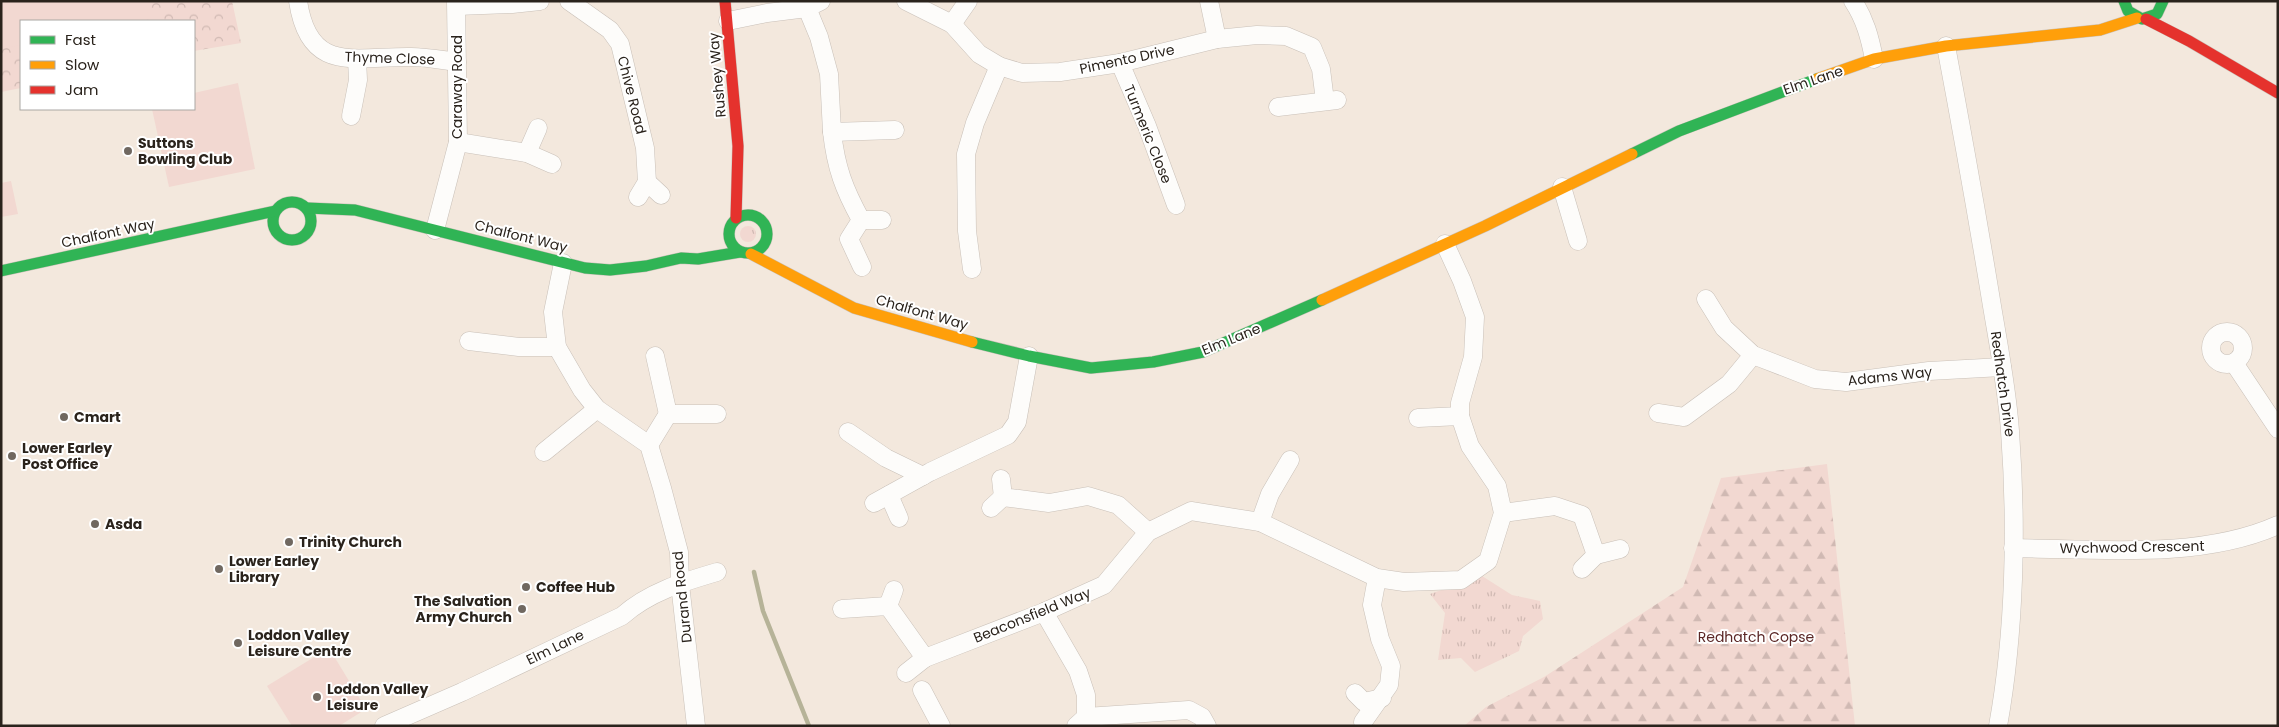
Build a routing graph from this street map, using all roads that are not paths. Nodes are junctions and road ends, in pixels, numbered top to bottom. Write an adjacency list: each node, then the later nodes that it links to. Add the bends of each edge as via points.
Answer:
1 (298, 1): 20 (street, Thyme Close, via 301,20 315,46 328,55)
2 (540, 1): 11 (street)
3 (569, 1): 37 (street, Chive Road, via 610,30 620,44 646,148 643,190)
4 (725, 1): 14 (street, Rushey Way)
5 (906, 1): 15 (street, Pimento Drive)
6 (968, 1): 15 (street)
7 (1210, 1): 17 (street)
8 (1853, 1): 21 (street, via 1860,12)
9 (2124, 1): 13 (street, via 2128,12); 16 (street, Elm Lane)
10 (2163, 2): 13 (street, via 2157,14); 18 (street)
11 (457, 4): 22 (street, Caraway Road)
12 (814, 5): 14 (street); 30 (street, via 829,74)
13 (2142, 18): 16 (street, Elm Lane, via 2100,30); 18 (street)
14 (728, 21): 32 (street, Rushey Way)
15 (952, 24): 24 (street, Pimento Drive, via 979,54)
16 (2081, 31): 19 (street, Elm Lane)
17 (1217, 39): 23 (street, Pimento Drive); 26 (street, Pimento Drive, via 1286,36 1312,47 1331,100)
18 (2189, 41): 25 (street)
19 (1946, 46): 21 (street, Elm Lane); 69 (street, Redhatch Drive)
20 (358, 59): 22 (street, Thyme Close, via 411,57); 27 (street, via 358,80)
21 (1874, 59): 36 (street, Elm Lane, via 1679,131)
22 (457, 62): 31 (street, Caraway Road)
23 (1120, 63): 24 (street, Pimento Drive, via 1060,72 1022,73); 38 (street, Turmeric Close)
24 (999, 66): 59 (street, via 975,122 966,154 972,195 967,231)
25 (2278, 93)
26 (1278, 107)
27 (351, 116)
28 (538, 128): 33 (street)
29 (895, 130): 30 (street)
30 (832, 132): 43 (street, via 834,154 844,189)
31 (458, 142): 33 (street); 47 (street, Caraway Road)
32 (738, 146): 35 (street, Rushey Way); 42 (street, Rushey Way)
33 (527, 153): 34 (street)
34 (552, 164)
35 (750, 183)
36 (1562, 188): 51 (street); 52 (street, Elm Lane)
37 (661, 195)
38 (1176, 205)
39 (307, 208): 40 (street, Chalfont Way); 41 (street, via 290,201); 46 (street)
40 (355, 210): 46 (street); 47 (street, Chalfont Way)
41 (275, 211): 45 (street, Chalfont Way); 49 (street, via 273,223)
42 (736, 218): 48 (street); 54 (street, via 757,211 768,230 769,245)
43 (861, 220): 44 (street); 58 (street, via 849,238)
44 (882, 220)
45 (221, 224): 49 (street, Chalfont Way); 60 (street, Chalfont Way)
46 (311, 226): 49 (street, via 306,235 296,240)
47 (435, 230): 57 (street, Chalfont Way)
48 (729, 231): 50 (street); 54 (street, via 731,244)
49 (278, 234)
50 (717, 237)
51 (1578, 241)
52 (1445, 244): 67 (street, Elm Lane, via 1203,352 1153,362 1091,368); 74 (street, Beaconsfield Way, via 1475,317 1473,357 1460,403)
53 (696, 247): 55 (street, Chalfont Way)
54 (745, 253): 55 (street, Chalfont Way); 61 (street, Chalfont Way)
55 (681, 258): 57 (street, Chalfont Way, via 610,270)
56 (785, 259): 61 (street, Chalfont Way)
57 (563, 263): 64 (street, via 553,312)
58 (862, 268)
59 (972, 268)
60 (1, 271)
61 (813, 284): 67 (street, Chalfont Way, via 854,308)
62 (1706, 299): 65 (street, Adams Way, via 1724,328)
63 (470, 341): 64 (street, via 519,347)
64 (557, 347): 70 (street)
65 (1753, 355): 69 (street, Adams Way, via 1815,379 1846,382 1929,371); 73 (street, via 1729,384 1684,417)
66 (655, 356): 71 (street)
67 (1028, 356): 81 (street, via 1017,422 1008,435)
68 (2234, 363): 76 (street)
69 (2002, 367): 88 (street, Redhatch Drive, via 2010,430)
70 (597, 409): 78 (street); 79 (street)
71 (668, 414): 72 (street); 78 (street)
72 (716, 414)
73 (1658, 414)
74 (1460, 416): 75 (street); 83 (street, Beaconsfield Way, via 1470,446 1497,486)
75 (1418, 418)
76 (2278, 429)
77 (848, 432): 81 (street, via 886,458)
78 (649, 445): 94 (street, Durand Road, via 679,552)
79 (544, 452)
80 (1290, 460): 85 (street, via 1270,494)
81 (923, 476): 84 (street, via 882,499)
82 (1001, 479): 87 (street, via 997,502 1049,503 1088,496 1118,506)
83 (1503, 513): 90 (street, via 1554,506 1582,515); 93 (street, Beaconsfield Way, via 1488,561 1461,580 1404,582)
84 (899, 518)
85 (1260, 522): 87 (street, Beaconsfield Way, via 1191,512); 93 (street, Beaconsfield Way)
86 (2278, 525): 88 (street, Wychwood Crescent, via 2232,541 2203,546 2118,550)
87 (1148, 532): 96 (street, Beaconsfield Way, via 1104,585)
88 (2013, 548): 108 (street, Redhatch Drive, via 2009,635)
89 (1620, 549): 90 (street)
90 (1596, 555): 91 (street)
91 (1582, 569)
92 (717, 572): 94 (street, Elm Lane)
93 (1377, 578): 101 (street, via 1372,605 1391,666 1390,685)
94 (680, 584): 104 (street, Elm Lane, via 637,602 622,616); 105 (street, Durand Road)
95 (842, 609): 97 (street, via 891,598)
96 (1044, 612): 97 (street, Beaconsfield Way); 102 (street, via 1078,671 1086,695)
97 (925, 658): 98 (street, Beaconsfield Way)
98 (906, 673)
99 (922, 690): 106 (street)
100 (1355, 694): 101 (street, via 1364,702)
101 (1382, 698): 103 (street)
102 (1081, 721): 107 (street, via 1189,710 1202,717)
103 (1363, 722)
104 (389, 725)
105 (696, 726)
106 (942, 726)
107 (1207, 726)
108 (1998, 726)

